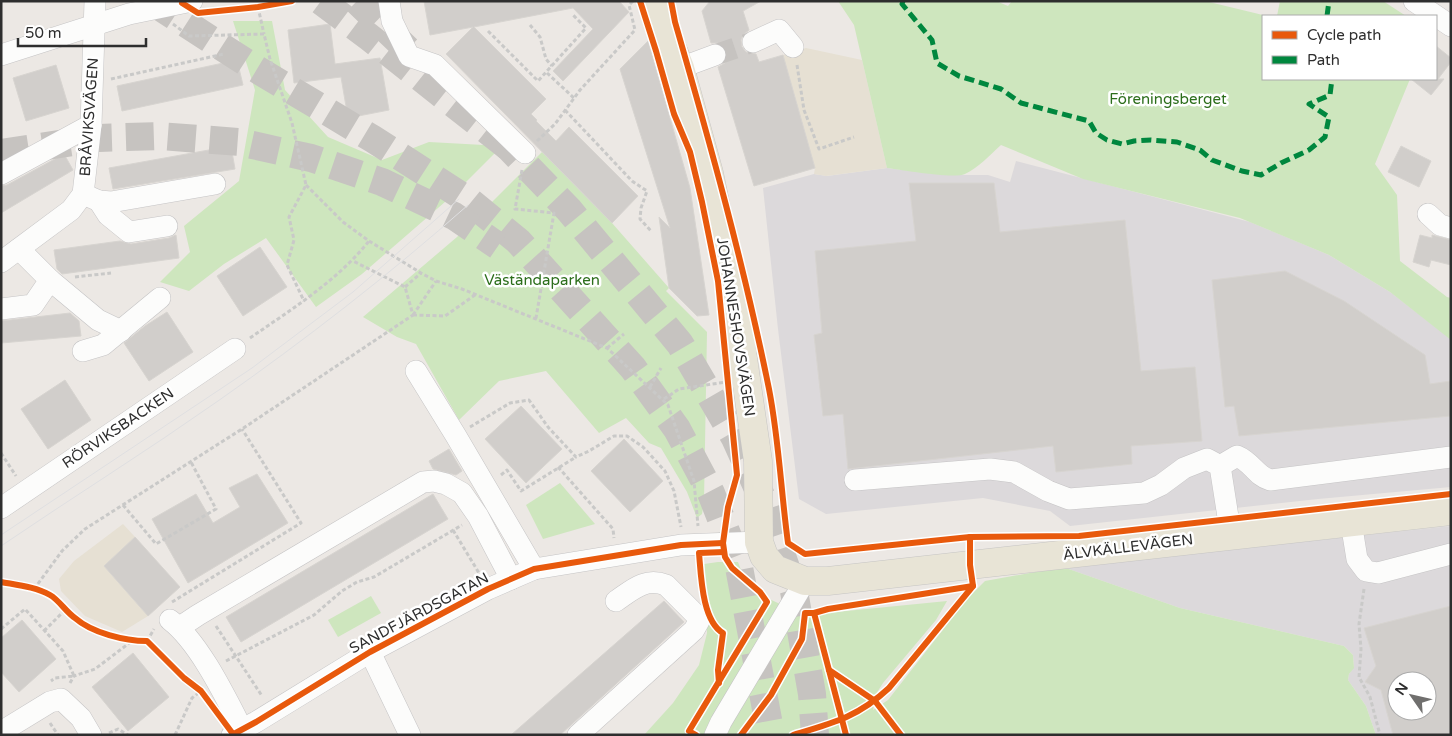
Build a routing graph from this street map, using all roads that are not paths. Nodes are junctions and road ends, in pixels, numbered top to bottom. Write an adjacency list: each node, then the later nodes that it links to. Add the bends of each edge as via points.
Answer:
1 (94, 1): 8 (street, BRÅVIKSVÄGEN)
2 (192, 1): 8 (street)
3 (389, 1): 16 (street, via 392,21 409,56 436,64)
4 (1414, 1): 6 (street)
5 (646, 2): 14 (main road, JOHANNESHOVSVÄGEN, via 664,28)
6 (1435, 15)
7 (1437, 17): 9 (street)
8 (95, 24): 12 (street); 15 (street, BRÅVIKSVÄGEN)
9 (1451, 26)
10 (753, 42): 11 (street, via 780,30)
11 (793, 47)
12 (1, 55)
13 (715, 55): 14 (street)
14 (680, 68): 39 (main road, JOHANNESHOVSVÄGEN, via 710,173 737,317 758,460)
15 (91, 124): 17 (street); 19 (street, BRÅVIKSVÄGEN)
16 (525, 153)
17 (1, 174)
18 (215, 184): 19 (street, via 111,202)
19 (91, 198): 21 (street, via 129,232); 23 (street, BRÅVIKSVÄGEN)
20 (1428, 214): 22 (street, via 1440,225)
21 (167, 226)
22 (1451, 228)
23 (19, 249): 24 (street, BRÅVIKSVÄGEN); 25 (street)
24 (1, 262)
25 (50, 280): 27 (street, via 33,305); 28 (street, via 98,320)
26 (160, 298): 28 (street)
27 (1, 309)
28 (121, 330): 30 (street, via 103,345)
29 (235, 348): 35 (street, RÖRVIKSBACKEN)
30 (83, 351)
31 (416, 371): 41 (street)
32 (1451, 457): 33 (street, via 1270,480 1262,478 1246,460 1237,456)
33 (1220, 466): 34 (street, via 1207,459 1184,468 1144,493 1069,499 1014,472 990,469); 38 (street)
34 (855, 480)
35 (1, 508)
36 (1451, 511): 37 (main road, ÄLVKÄLLEVÄGEN)
37 (1351, 522): 38 (main road, ÄLVKÄLLEVÄGEN); 40 (street, via 1357,559 1366,571 1378,573)
38 (1230, 536): 43 (main road, ÄLVKÄLLEVÄGEN)
39 (759, 542): 41 (street, SANDFJÄRDSGATAN, via 690,544); 43 (main road, ÄLVKÄLLEVÄGEN, via 764,556 775,569)
40 (1451, 554)
41 (534, 569): 42 (street, SANDFJÄRDSGATAN)
42 (511, 579): 45 (street, SANDFJÄRDSGATAN); 47 (street, via 478,516 462,493 446,484 423,482 205,610 168,619 210,670)
43 (805, 581): 51 (street)
44 (616, 601): 50 (street, via 641,584 660,582 699,621 694,630)
45 (370, 652): 47 (street, SANDFJÄRDSGATAN); 48 (street)
46 (1, 732): 49 (street, via 50,702 61,699 81,718)
47 (237, 732)
48 (407, 733)
49 (91, 735)
50 (578, 735)
51 (715, 735)

